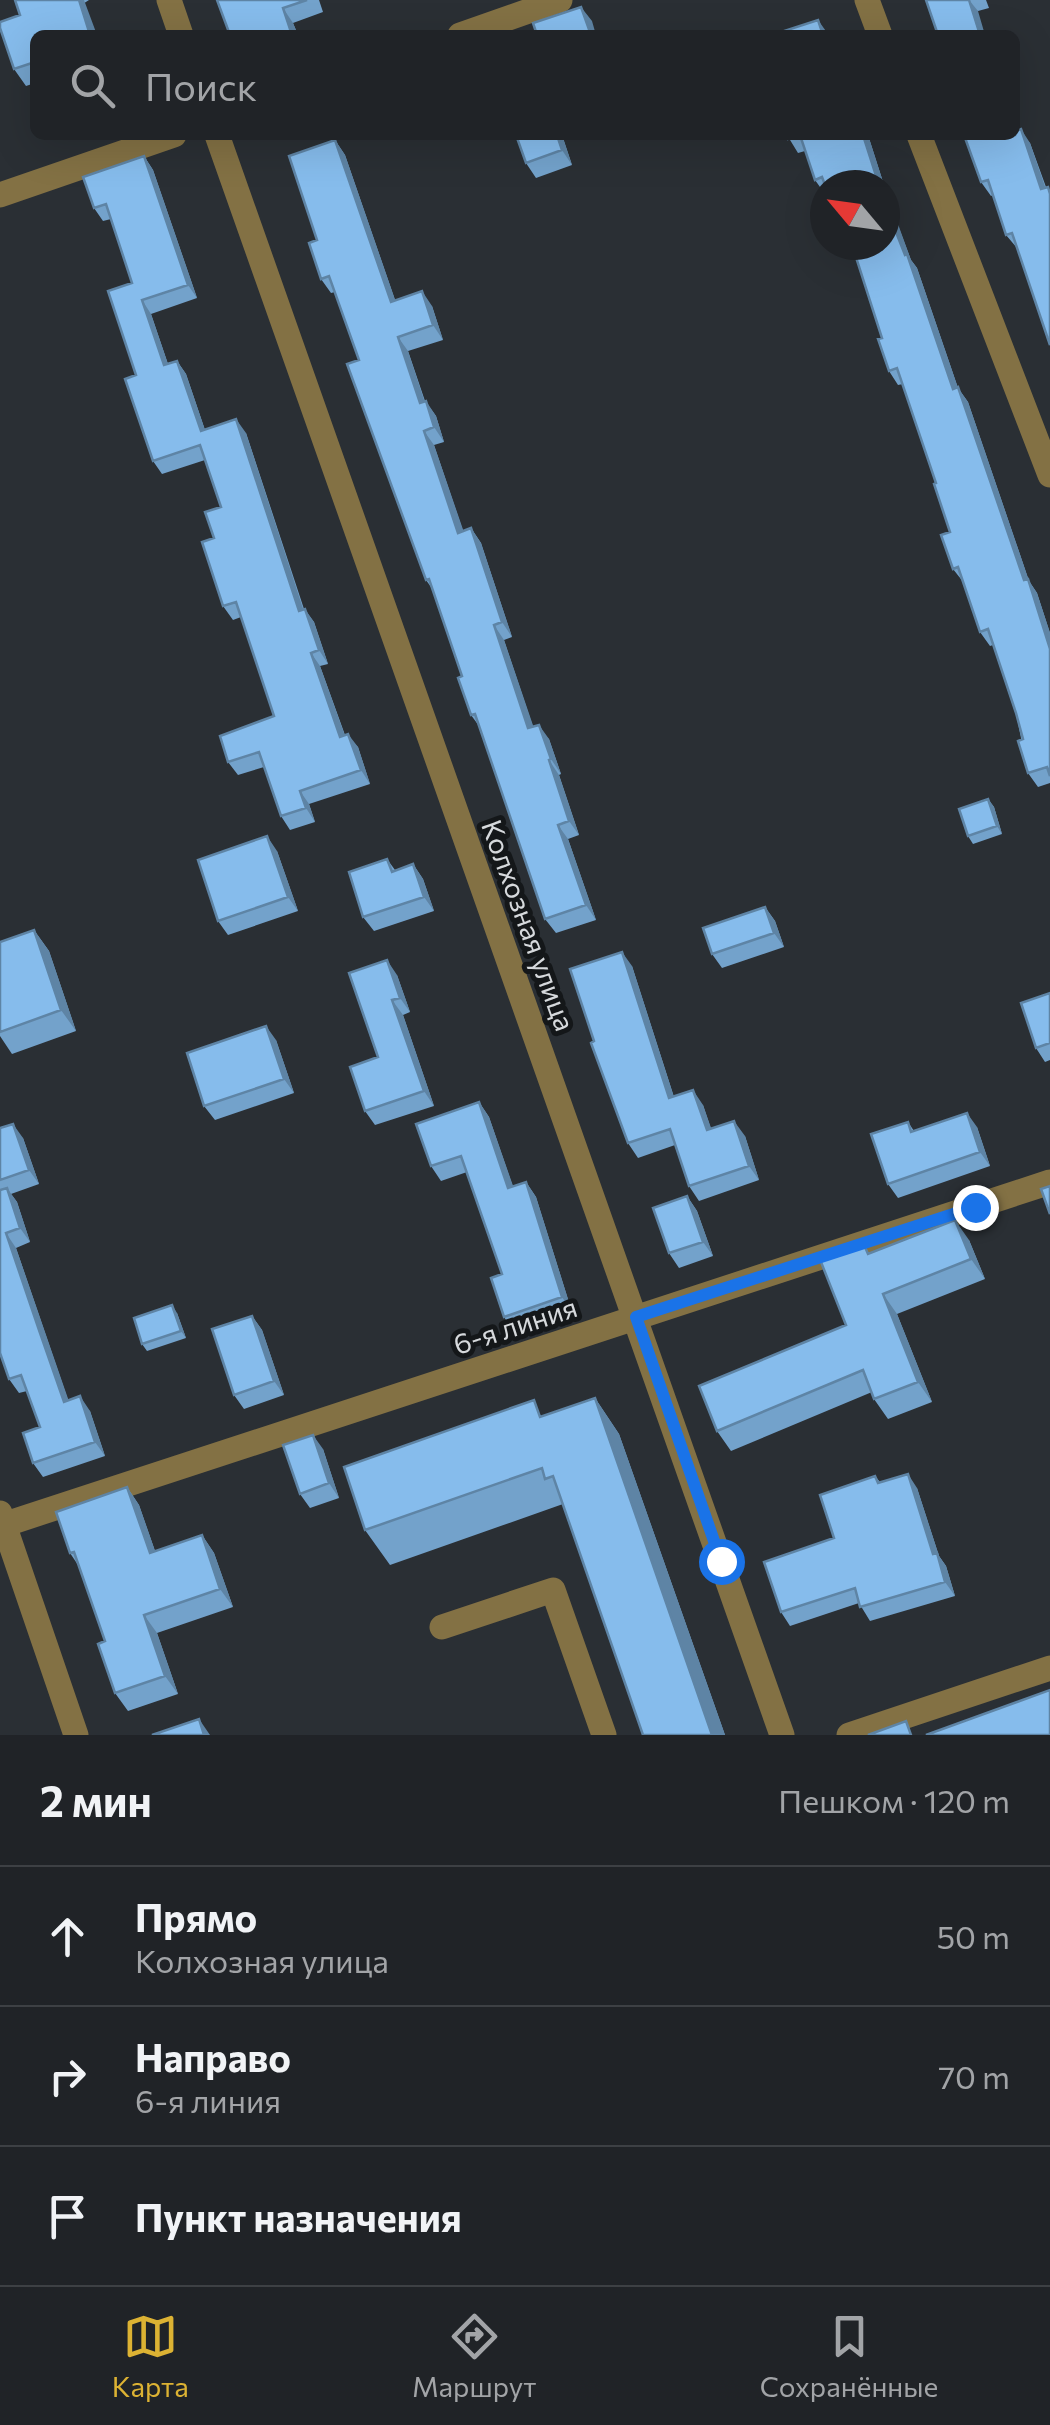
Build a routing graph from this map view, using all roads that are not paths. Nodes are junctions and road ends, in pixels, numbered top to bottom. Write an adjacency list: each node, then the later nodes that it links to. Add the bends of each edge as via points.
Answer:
1 (169, 0): 4 (street)
2 (560, 0): 5 (street)
3 (866, 0): 6 (street)
4 (179, 30)
5 (474, 30)
6 (878, 30)
7 (160, 140): 10 (street)
8 (219, 140): 13 (street, Колхозная улица)
9 (920, 140): 11 (street)
10 (0, 195)
11 (1050, 476)
12 (1050, 1182): 13 (street, 6-я линия)
13 (636, 1317): 14 (street, 6-я линия); 19 (street, Колхозная улица)
14 (1, 1521): 17 (street)
15 (442, 1627): 18 (street, via 554,1590)
16 (1050, 1668): 20 (street)
17 (76, 1735)
18 (604, 1735)
19 (782, 1735)
20 (849, 1735)

